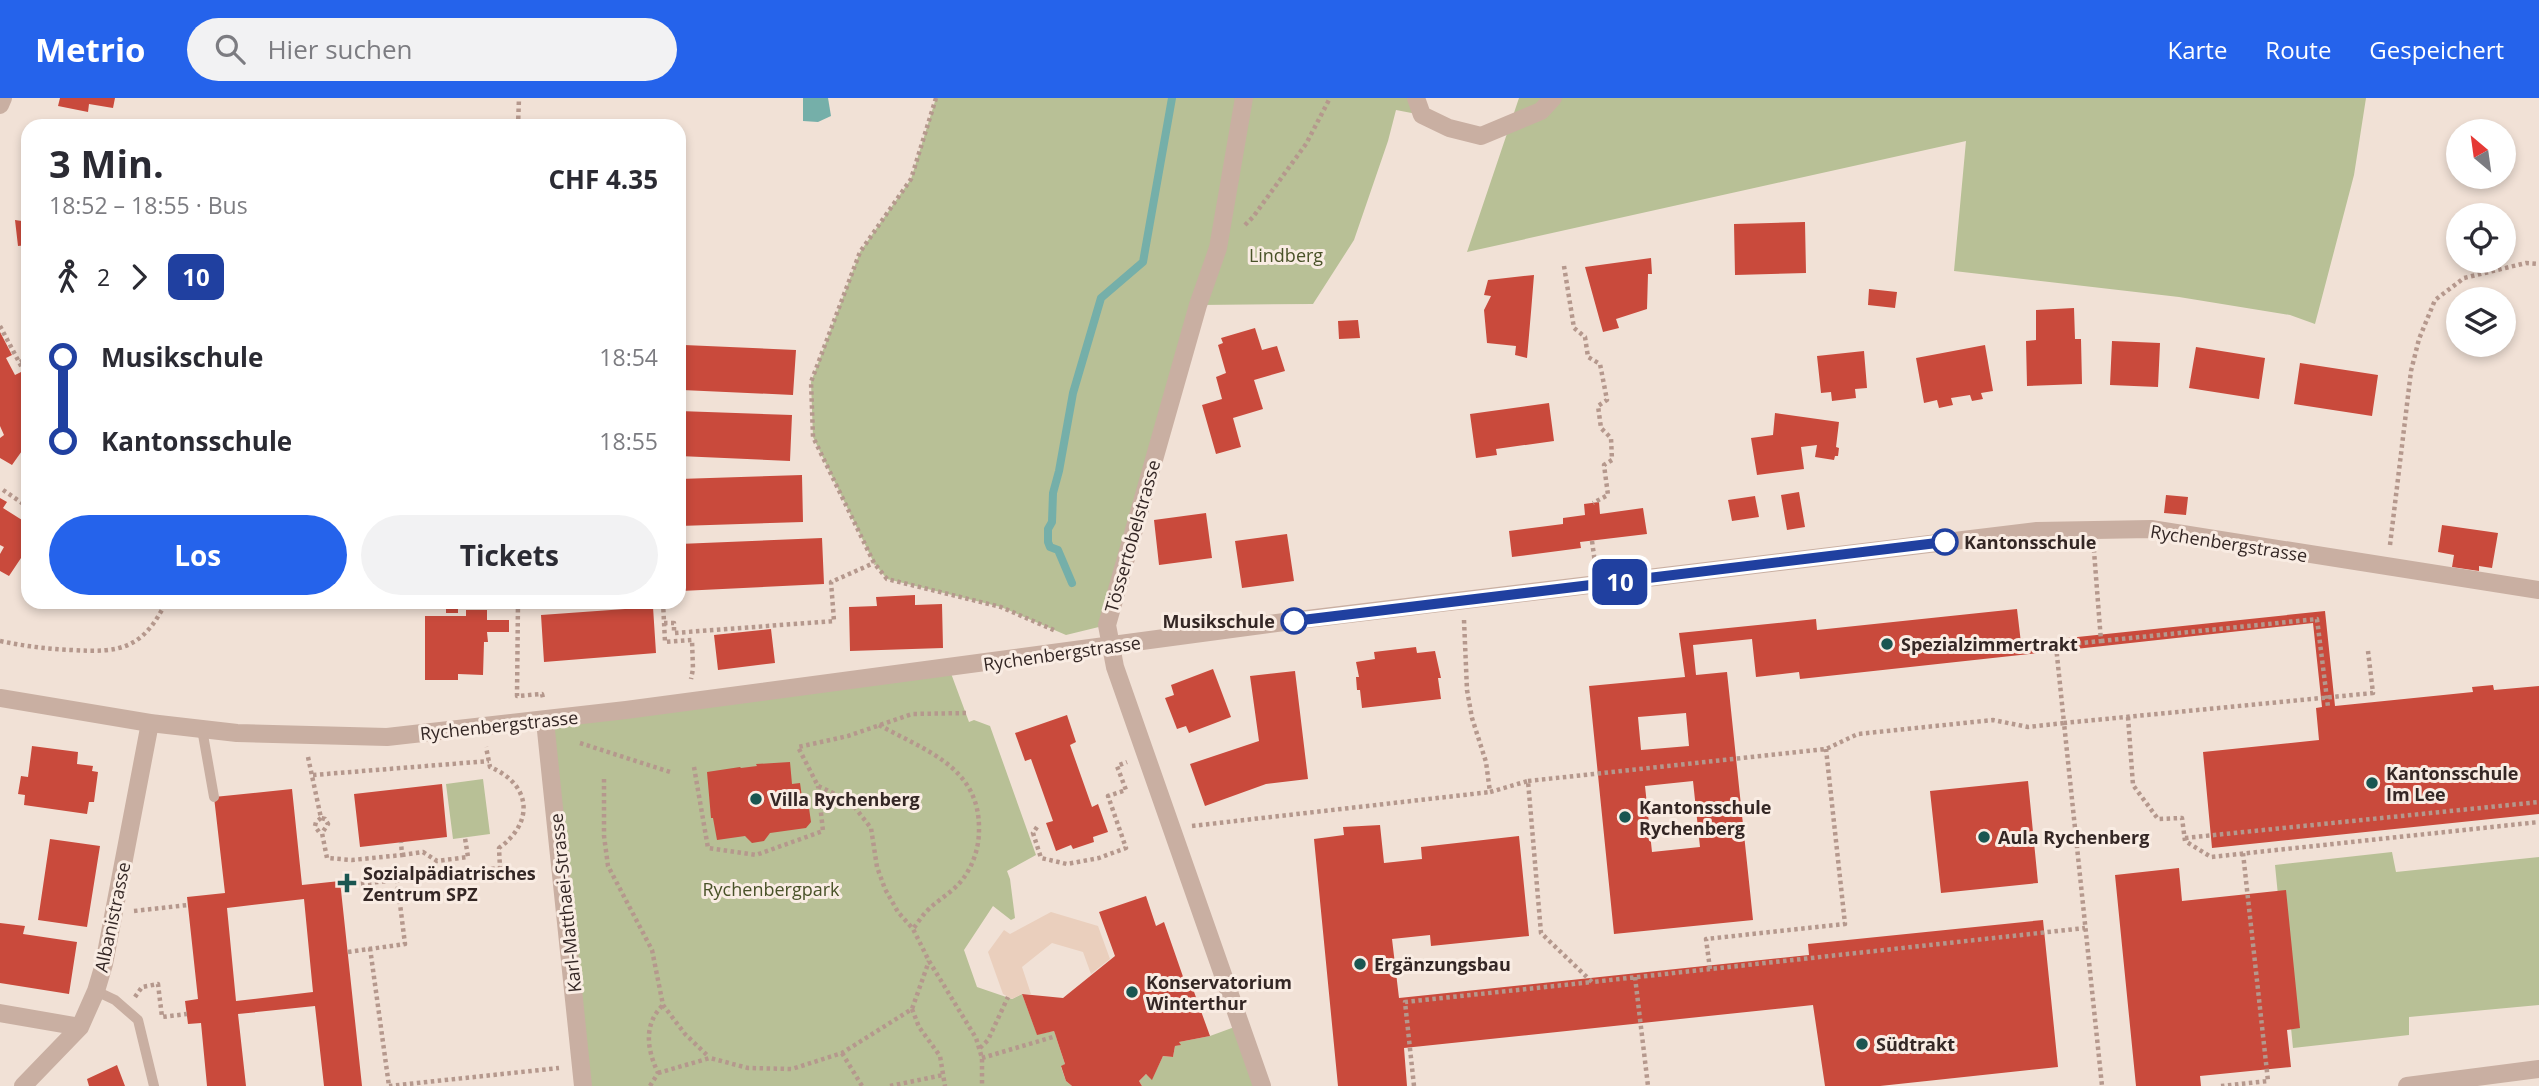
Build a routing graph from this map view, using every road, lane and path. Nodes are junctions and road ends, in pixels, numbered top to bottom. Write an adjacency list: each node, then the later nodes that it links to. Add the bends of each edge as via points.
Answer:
1 (3, 98): 8 (street)
2 (519, 98): 9 (path)
3 (936, 98): 20 (path, via 911,179 860,252 811,382 813,437)
4 (1244, 98): 10 (street, Tössertobelstrasse)
5 (1330, 98): 10 (path, via 1306,144 1253,217)
6 (1416, 98): 7 (street, via 1422,115 1481,136 1541,111)
7 (1553, 98)
8 (0, 105)
9 (518, 119)
10 (1218, 248): 30 (street, Tössertobelstrasse, via 1107,625)
11 (2539, 264): 18 (path, via 2465,278 2435,300 2411,371)
12 (1564, 266): 17 (path, via 1574,328 1585,337 1588,357 1600,364 1606,400 1598,406 1601,428 1611,438 1612,460 1604,465 1608,495)
13 (0, 326): 14 (path)
14 (20, 362)
15 (3, 491): 16 (path)
16 (21, 503)
17 (1593, 503)
18 (2392, 522)
19 (2094, 551): 29 (path)
20 (874, 563): 25 (path, via 831,582 834,621 674,633 674,623); 27 (path, via 887,579 1001,607)
21 (2539, 590): 30 (street, Rychenbergstrasse, via 2151,529 2038,531)
22 (162, 609): 28 (path, via 143,636 109,652)
23 (518, 609): 37 (path, via 517,695 542,694)
24 (663, 609): 25 (path)
25 (664, 623): 34 (path, via 665,642 692,640)
26 (1465, 626): 58 (path, via 1470,709)
27 (1066, 635)
28 (0, 641)
29 (2101, 641): 31 (path); 35 (path, via 2317,619)
30 (1109, 646): 41 (street, Rychenbergstrasse); 64 (street, Tössertobelstrasse)
31 (2056, 646): 32 (path); 43 (path)
32 (2022, 649)
33 (2368, 651): 35 (path, via 2373,693)
34 (690, 684)
35 (2326, 696): 38 (path); 40 (path)
36 (0, 698): 42 (street, Rychenbergstrasse)
37 (544, 702)
38 (2328, 706)
39 (966, 713): 44 (path, via 912,714)
40 (2127, 717): 43 (path); 67 (path, via 2133,785 2158,819 2182,818)
41 (545, 721): 45 (street, Rychenbergstrasse, via 387,737); 96 (street, Karl-Matthaei-Strasse)
42 (150, 723): 45 (street, Rychenbergstrasse); 84 (street, Albanistrasse)
43 (2064, 723): 48 (path, via 2028,727 1993,720 1858,734); 76 (path)
44 (878, 725): 57 (path, via 798,747); 75 (path, via 955,769 976,799 979,844 972,864 951,893)
45 (202, 729): 59 (lane)
46 (580, 743): 53 (path)
47 (486, 747): 50 (path)
48 (1826, 749): 56 (path); 80 (path, via 1844,924 1706,939)
49 (308, 756): 54 (path)
50 (489, 761): 54 (path); 71 (path, via 490,767 519,788 523,800 519,831 499,848 500,868)
51 (1116, 766): 63 (path, via 1126,790 1108,796 1126,848 1067,864 1041,858 1033,833)
52 (694, 767): 57 (path, via 708,848 756,855 823,831)
53 (670, 772)
54 (313, 775): 61 (path)
55 (604, 779): 86 (path, via 608,866 652,950)
56 (1528, 781): 58 (path); 82 (path, via 1541,933)
57 (818, 786): 75 (path, via 850,801 870,828 885,890)
58 (1490, 792): 64 (path, via 1198,823)
59 (214, 797)
60 (2539, 802): 67 (path)
61 (321, 818): 65 (path, via 328,824); 65 (path, via 315,826)
62 (2539, 821): 69 (path)
63 (1037, 827)
64 (1173, 832): 109 (street, Tössertobelstrasse)
65 (323, 833): 70 (path, via 327,858)
66 (465, 838): 70 (path, via 467,857 437,861 423,852)
67 (2185, 838): 69 (path, via 2211,857)
68 (401, 842): 70 (path)
69 (2243, 853): 113 (path, via 2268,1081)
70 (402, 855)
71 (397, 880): 72 (path); 77 (path, via 405,944)
72 (340, 886)
73 (188, 905): 74 (path)
74 (133, 911)
75 (913, 929): 79 (path)
76 (2085, 929): 80 (path); 112 (path)
77 (370, 948): 78 (path); 102 (path)
78 (348, 952)
79 (929, 961): 87 (path); 92 (path)
80 (1710, 969): 81 (path)
81 (1635, 977): 82 (path); 111 (path)
82 (1592, 982): 110 (path, via 1405,1002)
83 (142, 987): 89 (path, via 159,984 162,1017)
84 (96, 991): 90 (street, Albanistrasse); 101 (lane, via 138,1020)
85 (1008, 997): 92 (path)
86 (663, 1005): 94 (path); 98 (path, via 654,1013 648,1035)
87 (912, 1009): 93 (path); 99 (path, via 940,1055)
88 (0, 1013): 90 (street)
89 (187, 1014)
90 (80, 1027): 100 (street, Albanistrasse)
91 (1056, 1036): 95 (path)
92 (980, 1048): 95 (path)
93 (842, 1053): 94 (path, via 792,1069 748,1068); 105 (path)
94 (710, 1058): 98 (path)
95 (982, 1058): 108 (path)
96 (581, 1066): 102 (path); 103 (street, Karl-Matthaei-Strasse)
97 (2539, 1069): 114 (street)
98 (658, 1073): 104 (path)
99 (943, 1075): 106 (path); 107 (path)
100 (23, 1086)
101 (154, 1086)
102 (389, 1086)
103 (583, 1086)
104 (650, 1086)
105 (862, 1086)
106 (890, 1086)
107 (945, 1086)
108 (982, 1086)
109 (1262, 1086)
110 (1414, 1086)
111 (1648, 1086)
112 (2102, 1086)
113 (2221, 1086)
114 (2407, 1086)

